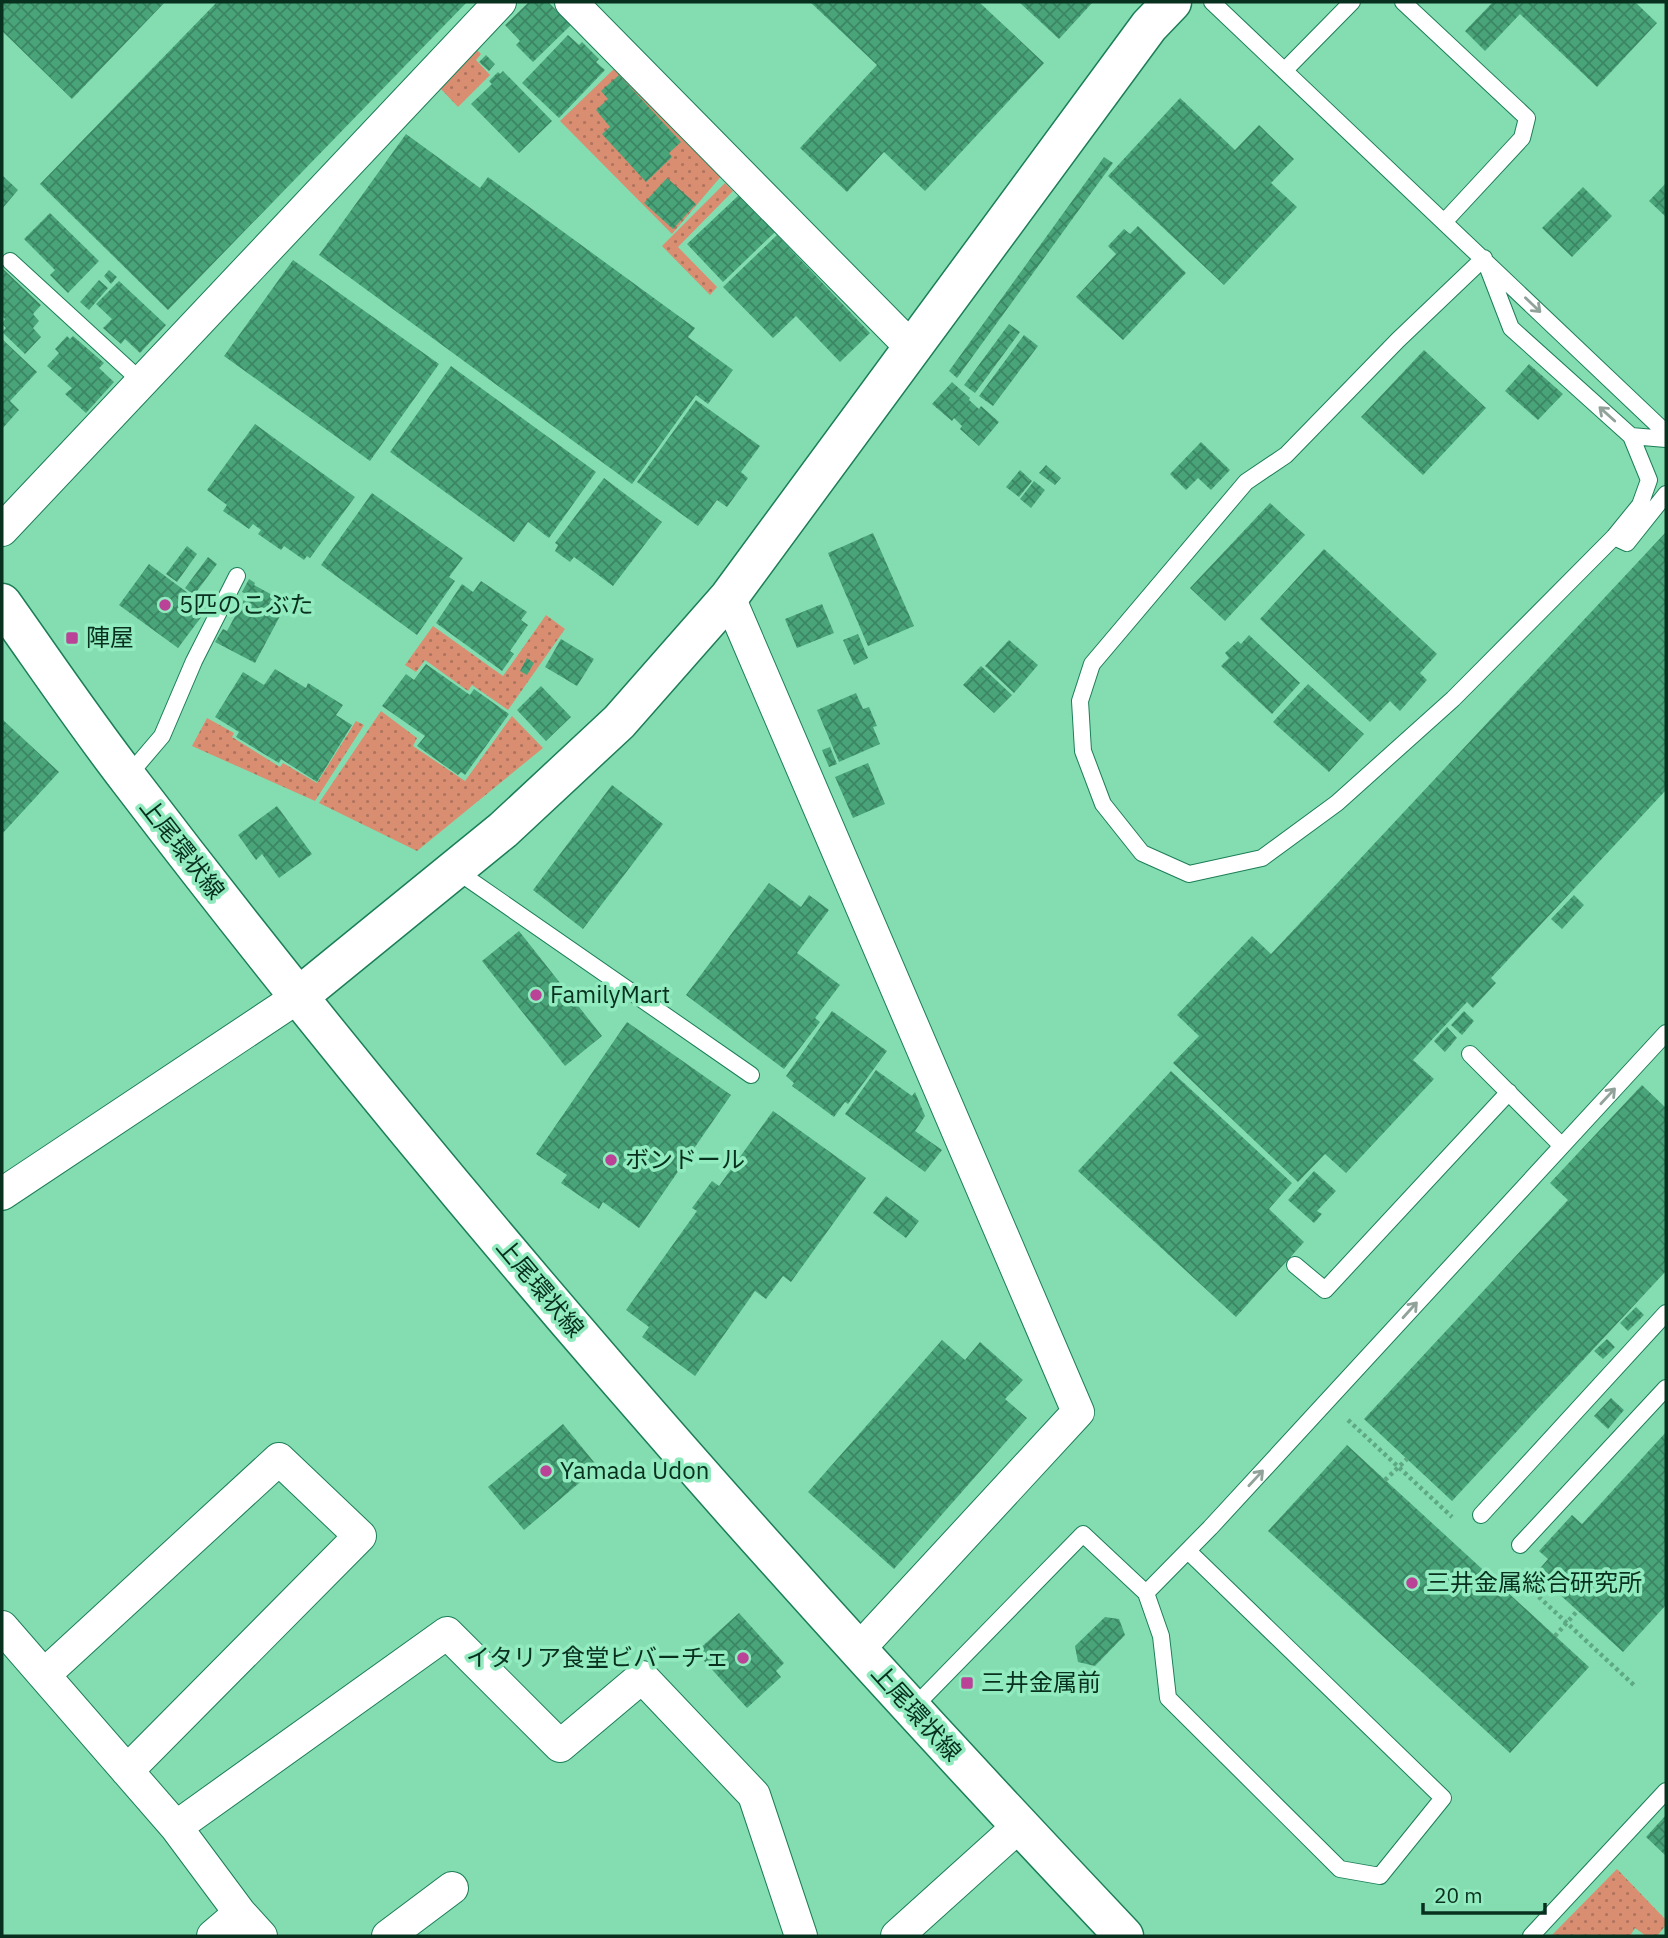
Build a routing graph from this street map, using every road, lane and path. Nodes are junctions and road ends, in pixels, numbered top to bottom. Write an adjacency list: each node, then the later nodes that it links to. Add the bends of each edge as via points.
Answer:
1 (500, 2): 12 (street)
2 (571, 2): 11 (street)
3 (1172, 2): 11 (main road, via 1149,26)
4 (1212, 2): 7 (lane)
5 (1352, 2): 7 (lane)
6 (1403, 2): 8 (lane, via 1527,118 1522,138)
7 (1285, 70): 8 (lane)
8 (1445, 221): 9 (lane)
9 (1484, 258): 13 (lane, one-way to 13); 14 (lane, one-way to 9, via 1511,328); 18 (lane, via 1286,456 1246,482 1092,664 1080,701 1083,751 1104,804 1142,853 1189,874 1262,858 1337,803 1453,699)
10 (10, 261): 12 (lane)
11 (911, 347): 20 (main road)
12 (142, 382): 17 (street)
13 (1666, 433)
14 (1631, 436): 15 (lane); 18 (lane, via 1649,480 1640,505)
15 (1666, 439)
16 (1666, 494): 18 (lane, via 1627,542)
17 (2, 530)
18 (1614, 537)
19 (237, 576): 22 (lane, via 162,736)
20 (729, 597): 23 (main road, via 619,722); 43 (street, via 1078,1412)
21 (2, 603): 22 (main road, 上尾環状線)
22 (127, 777): 24 (main road, 上尾環状線)
23 (454, 869): 24 (main road); 27 (lane)
24 (298, 997): 30 (street); 43 (main road, 上尾環状線, via 619,1383)
25 (1664, 1040): 29 (lane, one-way to 25)
26 (1470, 1054): 28 (lane)
27 (751, 1075)
28 (1509, 1093): 29 (lane); 31 (lane, via 1325,1290)
29 (1561, 1145): 38 (lane, one-way to 29)
30 (2, 1194)
31 (1295, 1265)
32 (1666, 1313): 36 (lane)
33 (1666, 1388): 37 (lane)
34 (1407, 1459): 35 (path, bridge)
35 (1385, 1480)
36 (1481, 1515)
37 (1520, 1545)
38 (1188, 1551): 39 (lane); 39 (lane, via 1443,1798 1380,1876 1340,1869 1168,1698 1161,1636)
39 (1146, 1593): 45 (lane, via 1083,1534)
40 (1578, 1610): 42 (path, bridge)
41 (2, 1627): 44 (street)
42 (1555, 1636)
43 (858, 1650): 45 (main road, 上尾環状線)
44 (44, 1675): 46 (street); 46 (street, via 279,1460 360,1536)
45 (912, 1709): 49 (main road, 上尾環状線)
46 (127, 1770): 48 (street)
47 (1666, 1791): 58 (lane)
48 (176, 1826): 51 (street); 55 (street, via 447,1633 560,1746 642,1677 754,1795)
49 (1019, 1826): 56 (street); 57 (main road, 上尾環状線)
50 (452, 1888): 54 (street)
51 (240, 1913): 52 (street); 53 (street)
52 (213, 1936)
53 (261, 1936)
54 (388, 1936)
55 (801, 1936)
56 (897, 1936)
57 (1124, 1936)
58 (1531, 1936)

